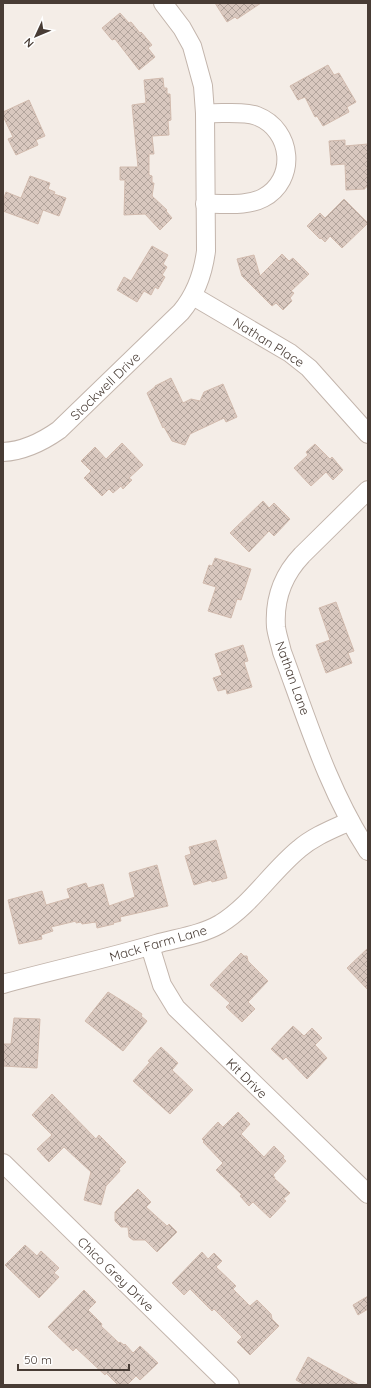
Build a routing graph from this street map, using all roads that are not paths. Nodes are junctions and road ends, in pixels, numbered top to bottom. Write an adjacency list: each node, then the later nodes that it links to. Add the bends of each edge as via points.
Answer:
1 (164, 3): 2 (street, via 192,46 203,86)
2 (205, 114): 3 (street); 3 (street, via 249,115 263,119 274,127 282,138 287,158 282,179 274,190 263,198 250,202)
3 (205, 204): 4 (street, Stockwell Drive, via 206,251 204,266)
4 (193, 296): 5 (street, Nathan Place, via 305,364); 6 (street, Stockwell Drive, via 181,312 59,430 43,441 21,450)
5 (368, 434)
6 (3, 452)
7 (368, 490): 8 (street, Nathan Lane, via 292,566 281,588 276,611 276,628 282,652 334,790)
8 (350, 821): 9 (street, Nathan Lane); 10 (street, Mack Farm Lane, via 301,847 233,915 219,924 198,933)
9 (368, 851)
10 (150, 946): 11 (street, Mack Farm Lane); 13 (street, Kit Drive, via 162,985 176,1008)
11 (3, 984)
12 (3, 1162): 14 (street, Chico Grey Drive)
13 (368, 1194)
14 (230, 1385)

